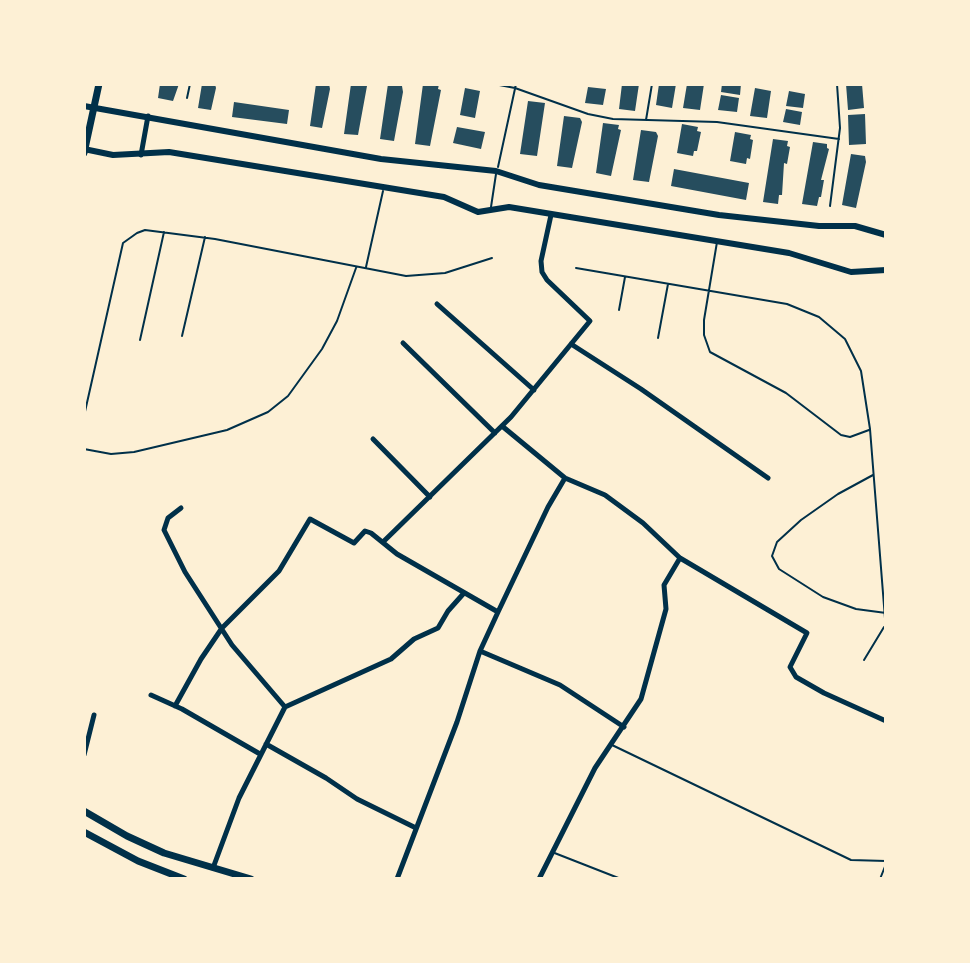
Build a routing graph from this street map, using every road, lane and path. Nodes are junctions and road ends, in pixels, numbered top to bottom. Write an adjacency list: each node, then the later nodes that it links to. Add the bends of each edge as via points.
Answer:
1 (99, 84): 9 (main road)
2 (190, 84): 7 (lane)
3 (494, 84): 6 (lane)
4 (652, 84): 11 (lane)
5 (837, 84): 12 (lane)
6 (515, 86): 11 (lane, via 600,117); 15 (lane)
7 (187, 98)
8 (84, 106): 9 (street)
9 (94, 107): 10 (street); 13 (main road)
10 (148, 116): 14 (street); 15 (street, via 381,159)
11 (645, 121): 12 (lane, via 717,122)
12 (839, 139): 17 (lane)
13 (84, 150): 14 (street)
14 (141, 155): 16 (street, via 169,152)
15 (497, 171): 18 (lane); 21 (street, via 539,185 719,215 844,225)
16 (384, 187): 18 (street, via 444,197 472,211); 26 (lane)
17 (830, 206)
18 (490, 212): 19 (street, via 509,207)
19 (551, 215): 23 (street); 38 (street, via 542,272 590,321)
20 (164, 232): 22 (lane); 36 (lane); 40 (lane, via 145,230 123,243)
21 (886, 235)
22 (205, 237): 25 (lane); 34 (lane)
23 (717, 242): 28 (street, via 789,253 851,272); 31 (lane)
24 (492, 258): 26 (lane, via 424,276)
25 (356, 266): 26 (lane); 47 (lane, via 322,349 288,396 268,412 227,430 134,452)
26 (366, 268)
27 (576, 268): 29 (lane)
28 (886, 270)
29 (625, 277): 30 (lane); 33 (lane)
30 (668, 284): 31 (lane); 35 (lane)
31 (708, 291): 44 (lane, via 798,308 838,331 859,363); 44 (lane, via 703,328 710,352 786,393 841,435)
32 (437, 304): 41 (street)
33 (619, 310)
34 (182, 336)
35 (658, 338)
36 (140, 340)
37 (403, 343): 45 (street)
38 (571, 344): 41 (street); 50 (street)
39 (84, 389): 40 (lane)
40 (90, 390): 42 (lane)
41 (534, 390): 43 (street)
42 (84, 416)
43 (502, 426): 45 (street); 49 (street)
44 (870, 429): 48 (lane)
45 (495, 433): 51 (street)
46 (373, 439): 51 (street)
47 (84, 449)
48 (874, 475): 57 (lane); 57 (lane, via 801,520 777,542 772,556 779,569 811,591 856,609)
49 (565, 478): 54 (street, via 625,508); 56 (street)
50 (768, 478)
51 (430, 497): 53 (street)
52 (181, 508): 59 (street, via 168,518 164,530)
53 (383, 542): 55 (street); 59 (street, via 365,531 354,543 310,519 279,571)
54 (680, 558): 67 (street, via 807,633 790,667 796,677); 68 (street, via 664,585 666,609 641,699)
55 (464, 593): 56 (street); 65 (street, via 438,628 414,639 391,659)
56 (498, 612): 61 (street)
57 (885, 613): 58 (lane)
58 (885, 624): 60 (lane); 62 (lane)
59 (222, 628): 64 (street); 65 (street)
60 (886, 631)
61 (480, 651): 68 (street, via 560,685); 74 (street)
62 (864, 660)
63 (151, 695): 64 (street)
64 (175, 706): 71 (street)
65 (285, 707): 69 (street)
66 (94, 715): 72 (street)
67 (886, 721)
68 (624, 727): 70 (street)
69 (266, 744): 71 (street); 74 (street)
70 (611, 745): 76 (street); 77 (lane, via 851,860)
71 (260, 754): 78 (street)
72 (84, 755)
73 (84, 811): 78 (main road, via 145,845)
74 (416, 828): 81 (street)
75 (84, 832): 79 (main road)
76 (551, 852): 82 (street); 83 (lane)
77 (886, 862): 84 (lane)
78 (213, 869): 80 (main road)
79 (184, 879)
80 (251, 879)
81 (397, 879)
82 (539, 879)
83 (621, 879)
84 (880, 879)

